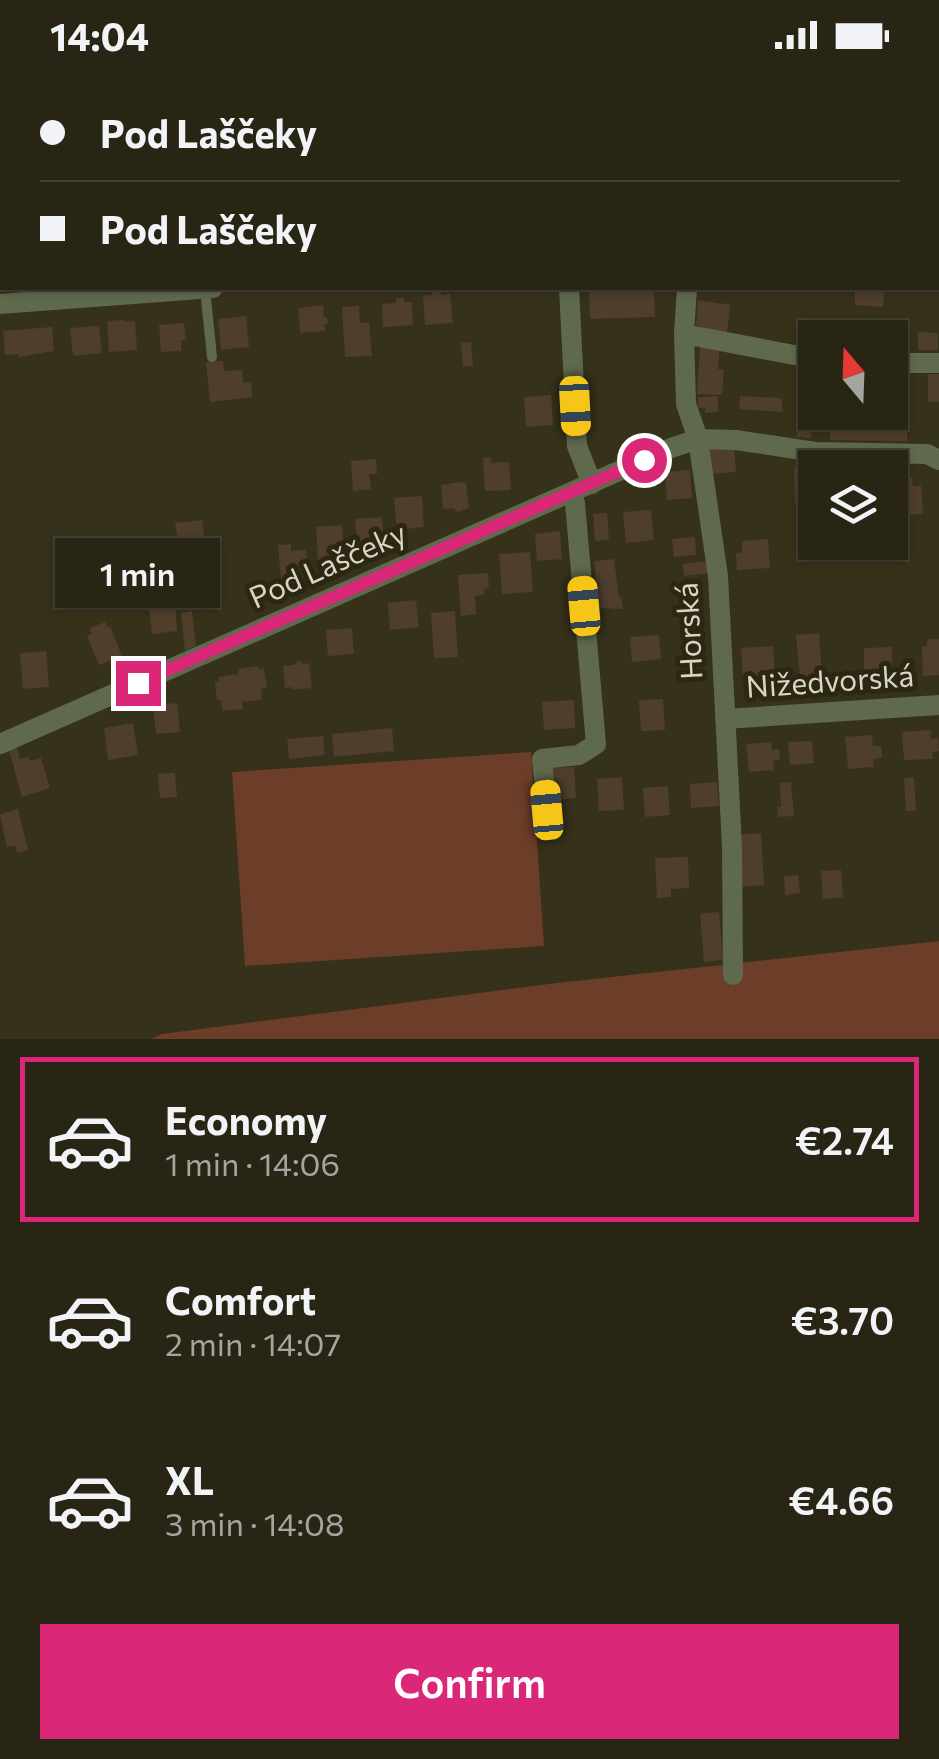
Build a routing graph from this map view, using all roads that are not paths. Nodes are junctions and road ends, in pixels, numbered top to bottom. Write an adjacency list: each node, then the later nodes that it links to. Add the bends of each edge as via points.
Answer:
1 (179, 290): 5 (street)
2 (205, 290): 8 (lane)
3 (569, 290): 13 (street, via 577,446)
4 (687, 290): 6 (street, Horská)
5 (0, 304)
6 (684, 334): 7 (street); 11 (street, Horská, via 686,404)
7 (798, 356)
8 (212, 357)
9 (908, 363): 10 (street)
10 (939, 363)
11 (698, 439): 12 (street); 13 (street, Pod Laščeky); 16 (street, Horská, via 718,576)
12 (939, 460)
13 (592, 484): 14 (street, Pod Laščeky)
14 (571, 493): 17 (street, Pod Laščeky); 18 (street, via 596,744 579,755 542,759)
15 (939, 705): 16 (street, Nižedvorská)
16 (726, 719): 19 (street, Horská)
17 (0, 744)
18 (547, 810)
19 (733, 974)

